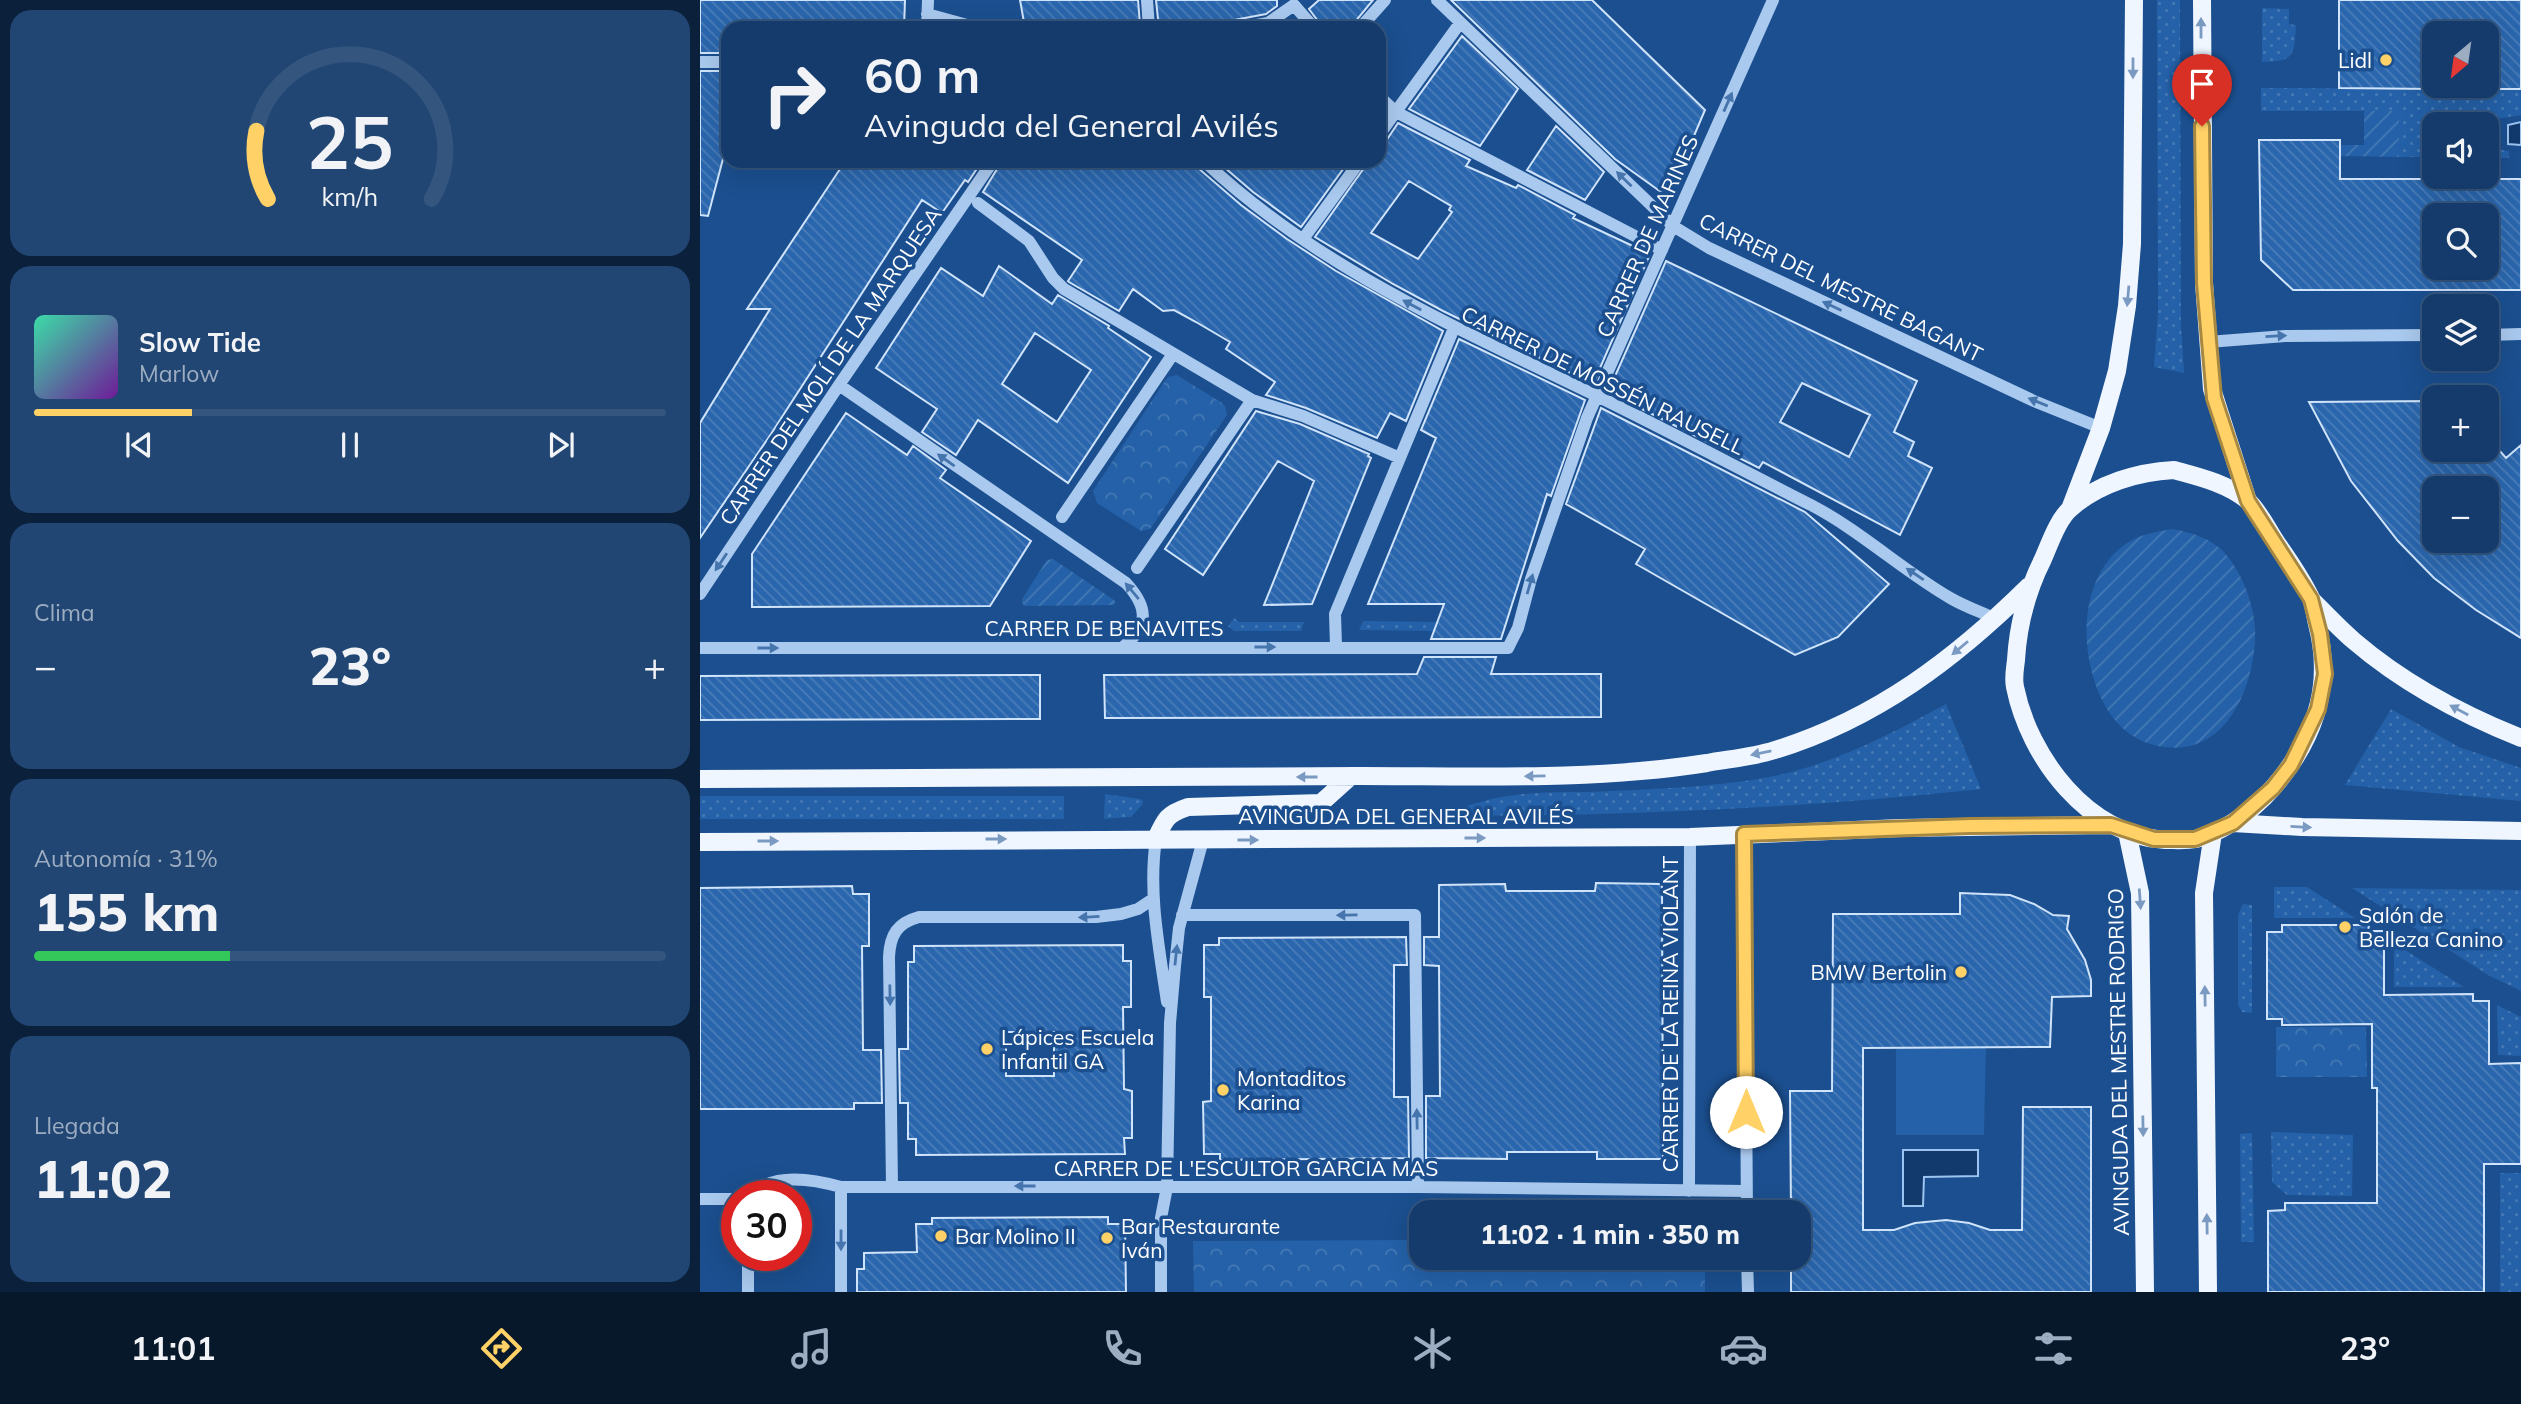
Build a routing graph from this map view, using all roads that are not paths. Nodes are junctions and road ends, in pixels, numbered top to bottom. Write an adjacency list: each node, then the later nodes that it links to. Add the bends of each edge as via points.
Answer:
1 (928, 0): 8 (street)
2 (1147, 0): 11 (street)
3 (1385, 0): 14 (street)
4 (1437, 0): 15 (street, CARRER DEL MESTRE BAGANT)
5 (1773, 0): 25 (street, CARRER DE MARINES, one-way to 5)
6 (2134, 0): 37 (main road, one-way to 37, via 2132,244 2119,359)
7 (2202, 0): 32 (main road, one-way to 7, via 2201,183)
8 (927, 14): 9 (street); 10 (street)
9 (927, 21)
10 (952, 21)
11 (1148, 21)
12 (1271, 21): 13 (street, via 1294,5)
13 (1308, 21)
14 (1366, 21)
15 (1460, 23): 19 (street); 25 (street, CARRER DEL MESTRE BAGANT, one-way to 15)
16 (700, 62): 17 (street)
17 (721, 62)
18 (1386, 103): 19 (street)
19 (1396, 112): 20 (street); 27 (street)
20 (1386, 126)
21 (988, 168): 34 (street, CARRER DEL MOLÍ DE LA MARQUESA)
22 (1211, 168): 26 (street, CARRER DE MOSSÉN RAUSELL)
23 (1355, 168): 26 (street)
24 (978, 203): 33 (street, via 1028,241 1064,289)
25 (1673, 226): 27 (street, CARRER DE MARINES); 37 (street, CARRER DEL MESTRE BAGANT, one-way to 25, via 1709,248)
26 (1303, 239): 28 (street, CARRER DE MOSSÉN RAUSELL, one-way to 26, via 1358,276)
27 (1662, 250): 35 (street, CARRER DE MARINES)
28 (1454, 327): 35 (street, CARRER DE MOSSÉN RAUSELL); 38 (street)
29 (2521, 334): 31 (street)
30 (2422, 335): 32 (street, one-way to 30)
31 (2499, 335)
32 (2208, 342): 39 (main road, via 2214,398)
33 (1173, 354): 36 (street); 41 (street)
34 (839, 385): 44 (street, CARRER DEL MOLÍ DE LA MARQUESA, one-way to 44); 49 (street, one-way to 34, via 1134,637 1143,616 1142,605 1126,583)
35 (1596, 395): 46 (street, CARRER DE MOSSÉN RAUSELL, one-way to 35, via 1952,598 1815,508); 50 (street, CARRER DE MARINES, one-way to 35)
36 (1252, 400): 38 (street, via 1321,422); 42 (street)
37 (2101, 428): 40 (main road)
38 (1400, 458): 47 (street, via 1335,614)
39 (2248, 501): 40 (main road, via 2213,480 2174,470 2146,472 2105,486); 45 (main road)
40 (2070, 509): 43 (main road)
41 (1062, 517)
42 (1137, 568)
43 (2029, 586): 46 (main road, AVINGUDA DEL GENERAL AVILÉS); 55 (main road, via 2019,626 2014,684 2022,711 2033,739 2063,785)
44 (700, 594)
45 (2311, 599): 51 (main road, one-way to 45, via 2481,722 2400,676); 54 (main road, via 2325,674 2318,709 2291,765 2273,788)
46 (1996, 619): 52 (main road, AVINGUDA DEL GENERAL AVILÉS, one-way to 52, via 1931,672 1877,707 1773,751 1614,773)
47 (1336, 646): 49 (street, CARRER DE BENAVITES, one-way to 47); 50 (street, CARRER DE BENAVITES)
48 (700, 648): 49 (street, CARRER DE BENAVITES, one-way to 49)
49 (1122, 648)
50 (1508, 648)
51 (2521, 738)
52 (1351, 776): 53 (main road, AVINGUDA DEL GENERAL AVILÉS, one-way to 53); 60 (main road, via 1321,803 1188,807 1172,812)
53 (700, 779)
54 (2233, 823): 56 (main road, one-way to 56); 57 (main road)
55 (2119, 828): 57 (main road, via 2154,839 2195,839); 58 (main road, AVINGUDA DEL GENERAL AVILÉS); 82 (main road, AVINGUDA DEL MESTRE RODRIGO, one-way to 82, via 2140,893)
56 (2521, 831)
57 (2213, 833): 83 (main road, one-way to 57, via 2204,892)
58 (1744, 834): 59 (main road, AVINGUDA DEL GENERAL AVILÉS); 72 (street)
59 (1690, 837): 61 (main road, AVINGUDA DEL GENERAL AVILÉS, one-way to 59); 71 (street, CARRER DE LA REINA VIOLANT)
60 (1156, 839): 61 (main road, AVINGUDA DEL GENERAL AVILÉS); 62 (main road, AVINGUDA DEL GENERAL AVILÉS, one-way to 60); 63 (street)
61 (1203, 840): 64 (street)
62 (700, 842)
63 (1153, 899): 65 (street); 67 (street, one-way to 67, via 1121,914 919,917 896,929 889,957)
64 (1182, 915): 65 (street, one-way to 64); 69 (street, one-way to 64, via 1415,915)
65 (1170, 1023): 68 (street)
66 (812, 1182): 70 (street, CARRER DE L'ESCULTOR GARCIA MAS)
67 (892, 1186): 68 (street, CARRER DE L'ESCULTOR GARCIA MAS, one-way to 67); 70 (street, CARRER DE L'ESCULTOR GARCIA MAS)
68 (1167, 1187): 69 (street, CARRER DE L'ESCULTOR GARCIA MAS); 80 (street, via 1161,1218)
69 (1418, 1187): 71 (street, CARRER DE L'ESCULTOR GARCIA MAS)
70 (841, 1188): 79 (street, one-way to 79)
71 (1689, 1191): 72 (street, CARRER DE L'ESCULTOR GARCIA MAS)
72 (1746, 1191): 75 (street)
73 (700, 1199): 74 (street)
74 (721, 1199)
75 (1746, 1200)
76 (1747, 1270): 81 (street)
77 (748, 1271): 78 (street)
78 (748, 1292)
79 (841, 1292)
80 (1161, 1292)
81 (1748, 1292)
82 (2145, 1292)
83 (2208, 1292)

